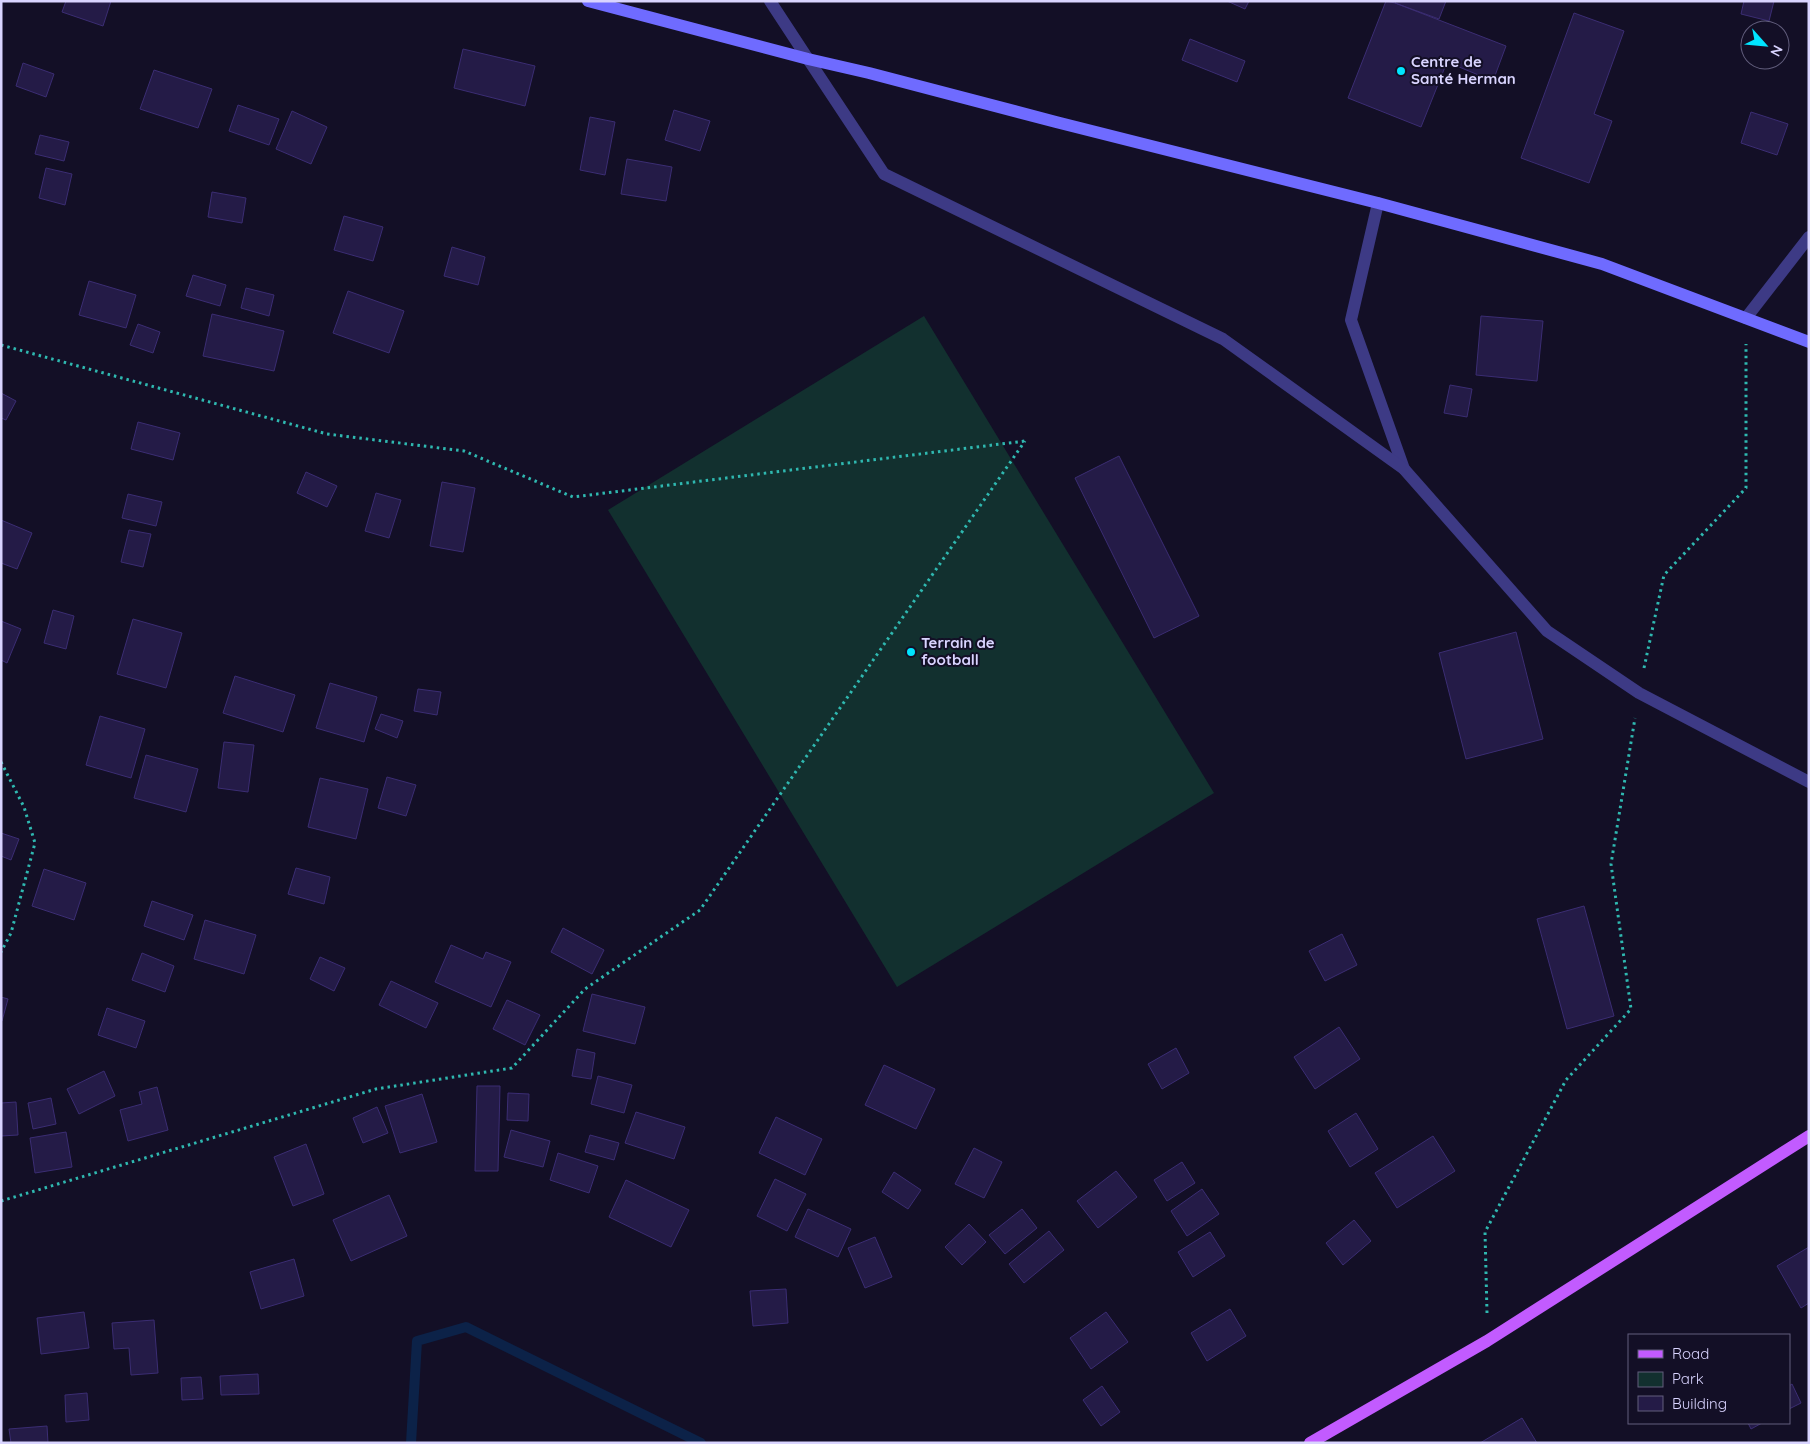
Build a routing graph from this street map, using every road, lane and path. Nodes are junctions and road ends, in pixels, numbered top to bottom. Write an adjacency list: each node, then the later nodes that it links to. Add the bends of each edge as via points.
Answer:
1 (588, 1): 3 (main road)
2 (770, 1): 3 (street)
3 (808, 59): 4 (main road); 9 (street, via 884,174 1222,339)
4 (1378, 203): 6 (main road, via 1602,264); 9 (street, via 1351,320)
5 (1809, 237): 6 (street)
6 (1746, 318): 7 (main road); 10 (path, via 1746,488 1664,575)
7 (1809, 342)
8 (1, 345): 15 (path, via 328,434 464,451 573,497 1025,441 700,910 585,989 512,1068 376,1088)
9 (1404, 469): 10 (street, via 1546,631)
10 (1639, 694): 12 (street); 16 (path, via 1611,864 1631,1009 1566,1080 1485,1232)
11 (1, 762): 13 (path, via 24,807 35,844 11,933)
12 (1809, 782)
13 (1, 952)
14 (1809, 1136): 16 (main road)
15 (1, 1200)
16 (1487, 1341): 17 (main road)
17 (1310, 1443)

